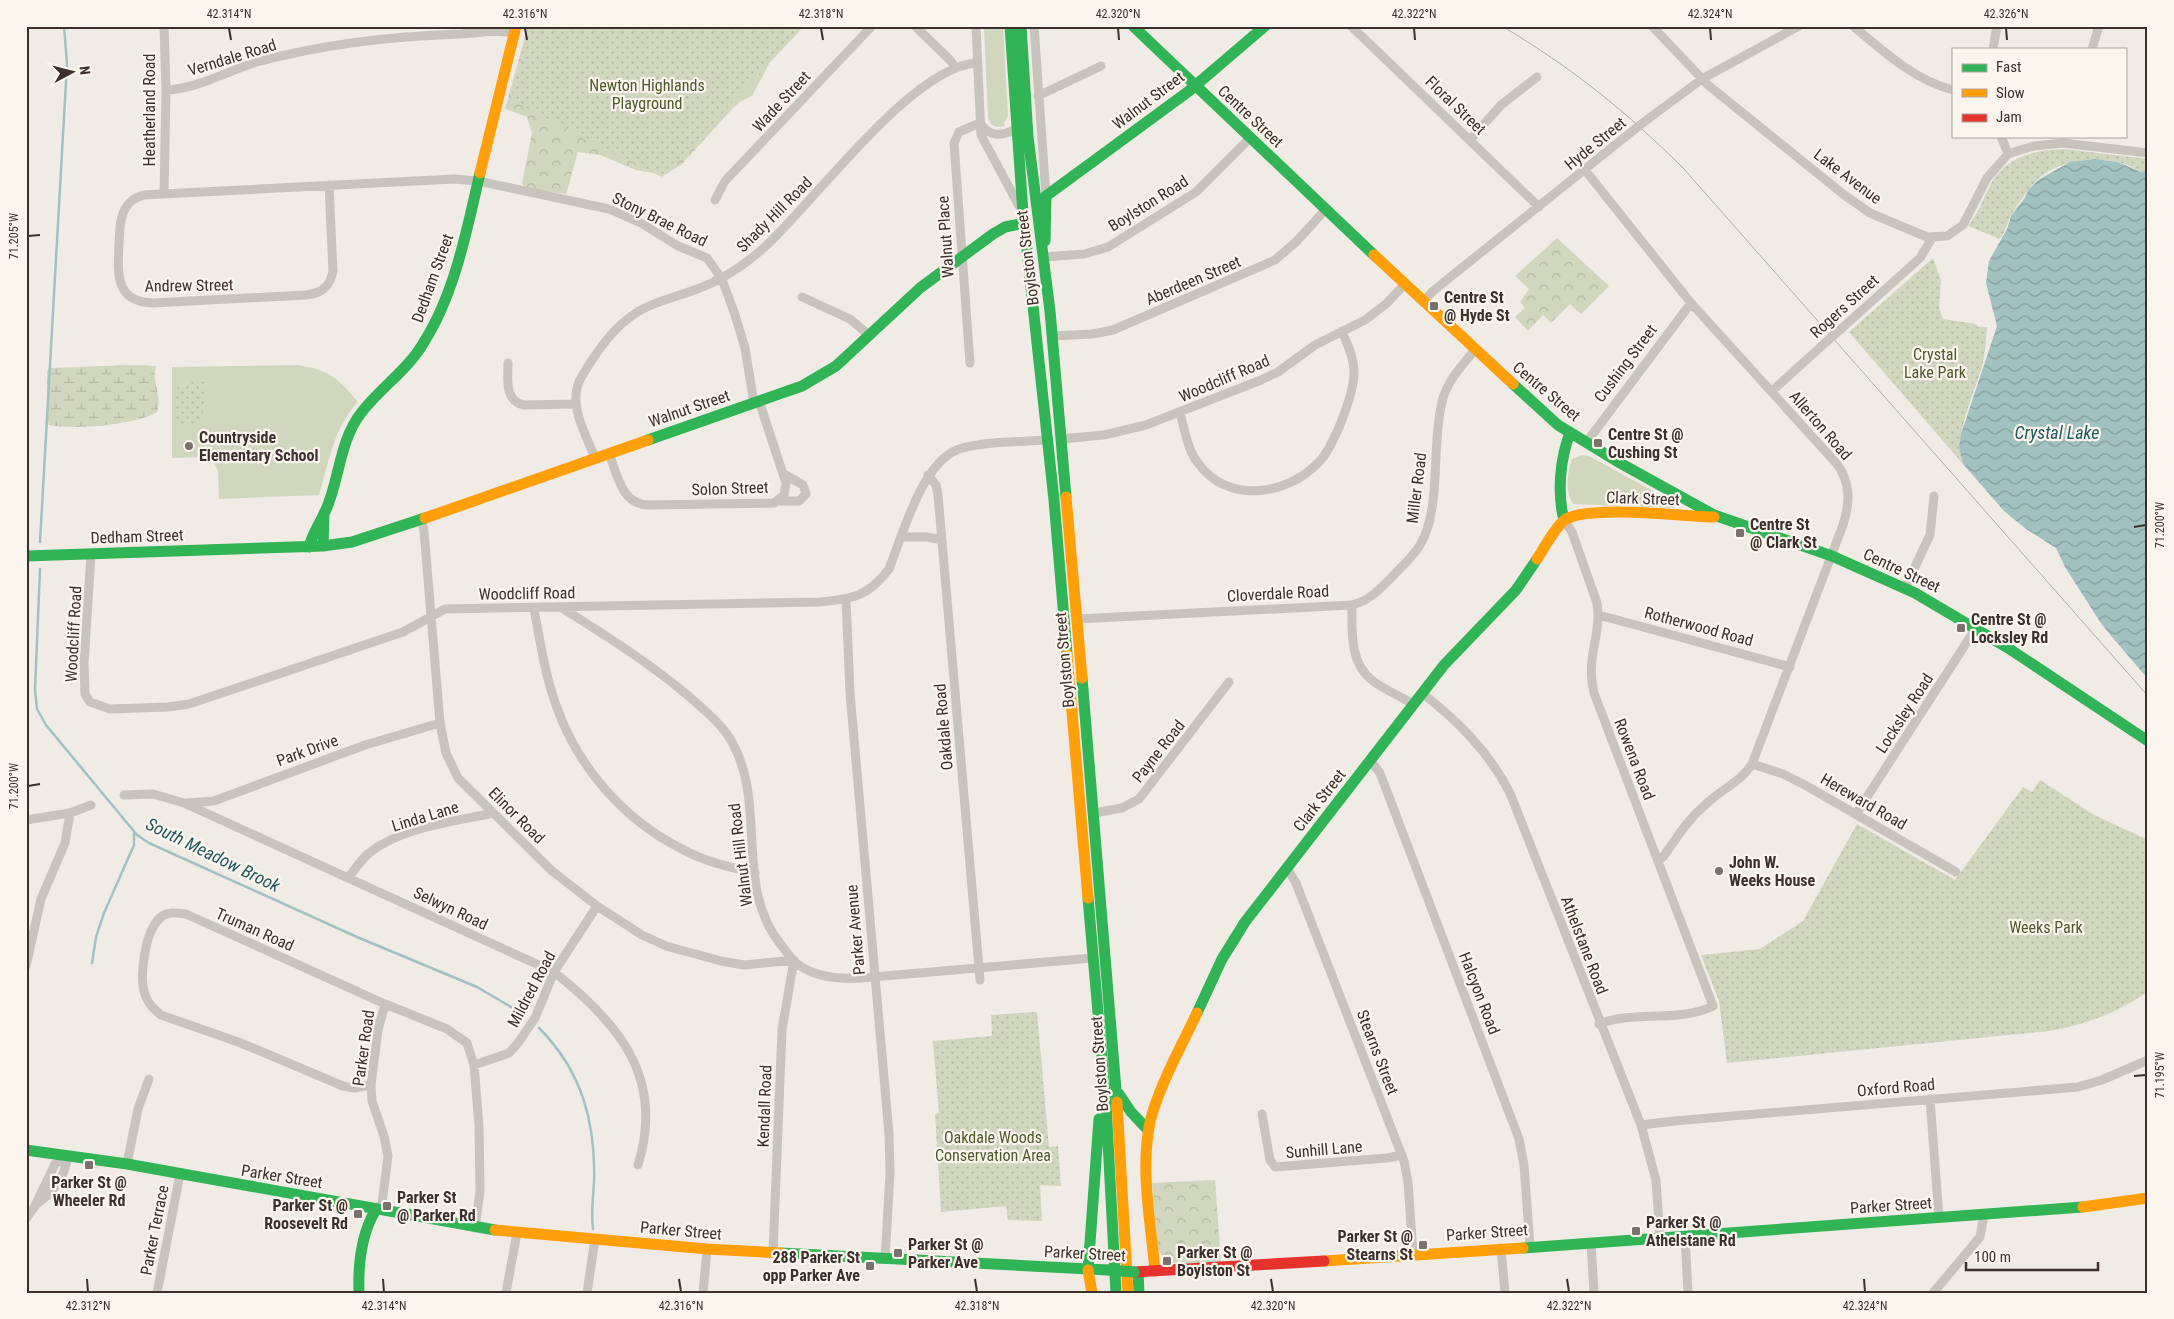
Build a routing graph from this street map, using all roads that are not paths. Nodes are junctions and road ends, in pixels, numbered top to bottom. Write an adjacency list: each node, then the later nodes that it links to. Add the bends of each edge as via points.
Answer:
1 (164, 26): 25 (street, Heatherland Road)
2 (872, 26): 40 (street, Wade Street, via 726,181)
3 (914, 26): 21 (street)
4 (976, 26): 19 (street)
5 (1010, 26): 29 (main road, Boylston Street)
6 (1021, 26): 46 (main road, Boylston Street, via 1028,138)
7 (1034, 26): 27 (street)
8 (1133, 26): 24 (main road, Centre Street)
9 (1265, 26): 24 (main road, Walnut Street)
10 (1351, 26): 32 (street, Floral Street)
11 (1652, 26): 23 (street, Lake Avenue)
12 (1799, 26): 23 (street, Hyde Street)
13 (1853, 26): 26 (street, via 1900,64 1922,78)
14 (1997, 26): 17 (street)
15 (2099, 26): 18 (street)
16 (515, 30): 25 (street, Verndale Road, via 344,43 258,62 182,88); 36 (main road, Dedham Street)
17 (1994, 48)
18 (2092, 48)
19 (977, 63): 21 (street, Shady Hill Road); 28 (street)
20 (1101, 66): 27 (street)
21 (955, 67): 47 (street, Shady Hill Road, via 903,102 772,241)
22 (1537, 77): 32 (street, via 1501,105)
23 (1702, 79): 35 (street, Hyde Street, bridge); 44 (street, Lake Avenue, via 1763,131 1870,213)
24 (1195, 86): 30 (main road, Centre Street); 39 (main road, Walnut Street)
25 (166, 90): 38 (street, Heatherland Road)
26 (1952, 90)
27 (1038, 96): 39 (street)
28 (980, 123): 29 (street, via 985,130 996,135); 43 (street, via 985,145); 45 (street, Walnut Place, via 959,132 954,143)
29 (1016, 129): 43 (main road, Boylston Street)
30 (1250, 138): 42 (main road, Centre Street); 46 (street, Boylston Road, via 1196,192 1108,247 1084,254)
31 (2002, 138): 34 (street)
32 (1470, 140): 41 (street, Floral Street)
33 (2148, 153): 34 (street, via 2063,143 2034,146)
34 (2008, 154): 44 (street, via 1987,178 1963,225 1947,236)
35 (1585, 170): 41 (street, Hyde Street); 51 (street, Allerton Road)
36 (478, 181): 37 (street, Andrew Street, via 454,179); 47 (street, Stony Brae Road, via 620,213 678,246 707,258); 72 (main road, Dedham Street, via 460,256 430,332 412,362 361,413 351,428)
37 (329, 185): 38 (street, Andrew Street); 38 (street, Andrew Street, via 333,271 323,291 306,295 141,302 126,293 120,283 121,219 133,199)
38 (164, 194)
39 (1046, 196): 46 (main road)
40 (715, 200)
41 (1539, 207): 50 (street, Hyde Street)
42 (1326, 209): 48 (main road, Centre Street); 54 (street, Aberdeen Street, via 1290,248 1260,267 1112,330)
43 (1024, 218): 45 (main road, Walnut Street, via 1000,230); 64 (main road, Boylston Street)
44 (1932, 238): 58 (street, Rogers Street, bridge, via 1920,258)
45 (962, 257): 53 (main road, Walnut Street, via 912,294); 57 (street, Walnut Place)
46 (1044, 257): 54 (main road, Boylston Street)
47 (722, 279): 59 (street, Stony Brae Road, via 743,340); 60 (street, Shady Hill Road, via 655,304 623,323 604,343 582,376 575,392)
48 (1405, 284): 50 (main road, Centre Street); 52 (street, Woodcliff Road, via 1372,315)
49 (802, 297): 53 (street, via 850,320)
50 (1423, 302): 55 (main road, Centre Street)
51 (1691, 303): 58 (street, Allerton Road); 65 (street, Cushing Street)
52 (1342, 332): 61 (street, Woodcliff Road, via 1315,345 1270,376); 61 (street, via 1353,366 1350,395 1324,456 1308,472 1290,483 1253,491 1236,489 1214,480 1192,453)
53 (870, 336): 59 (main road, Walnut Street, via 820,376)
54 (1052, 336): 63 (main road, Boylston Street)
55 (1474, 351): 62 (main road, Centre Street, via 1545,415); 85 (street, Miller Road, via 1452,377 1442,402 1430,513 1424,538 1382,588)
56 (508, 363): 60 (street, via 509,392 516,402 524,405)
57 (970, 363)
58 (1772, 391): 82 (street, Allerton Road, via 1834,460 1846,478 1848,507)
59 (756, 402): 66 (main road, Walnut Street); 68 (street, Solon Street)
60 (575, 404): 67 (street)
61 (1180, 413): 63 (street, Woodcliff Road, via 1114,433)
62 (1570, 433): 65 (main road, Centre Street); 75 (main road, via 1562,466 1560,505)
63 (1061, 439): 90 (main road, Boylston Street)
64 (1048, 440): 69 (street, Woodcliff Road, via 959,449 942,459); 114 (main road, Boylston Street)
65 (1586, 443): 74 (main road, Centre Street)
66 (609, 453): 67 (main road, Walnut Street); 71 (street, Solon Street, via 623,491 636,504 770,504)
67 (595, 458): 73 (main road, Walnut Street)
68 (784, 474): 71 (street, Solon Street, via 785,491); 71 (street, via 803,484 806,494 799,501)
69 (928, 475): 76 (street, Woodcliff Road); 77 (street, Oakdale Road, via 937,489)
70 (1934, 496): 83 (street, via 1930,535)
71 (778, 501)
72 (324, 513): 78 (main road, Dedham Street); 79 (main road, Dedham Street, via 312,532)
73 (421, 518): 78 (main road, Walnut Street, via 363,539); 89 (street, Elinor Road)
74 (1721, 518): 75 (main road, Clark Street, via 1606,512 1580,514); 82 (main road, Centre Street)
75 (1564, 520): 88 (street, Rowena Road, via 1576,540); 94 (main road, Clark Street, via 1516,590 1455,651)
76 (902, 537): 77 (street); 84 (street, Woodcliff Road, via 880,582)
77 (942, 540): 117 (street, Oakdale Road)
78 (323, 546): 79 (main road, Dedham Street)
79 (309, 547): 80 (main road, Dedham Street)
80 (91, 554): 81 (main road, Dedham Street); 89 (street, Woodcliff Road, via 84,687 90,702 104,708 189,704 403,632)
81 (26, 556)
82 (1832, 556): 83 (main road, Centre Street); 92 (street, Allerton Road)
83 (1905, 588): 91 (main road, Centre Street)
84 (846, 599): 86 (street, Woodcliff Road); 119 (street, Parker Avenue, via 850,694)
85 (1352, 605): 90 (street, Cloverdale Road); 95 (street, Cloverdale Road, via 1352,641 1364,672)
86 (562, 608): 87 (street, Woodcliff Road); 111 (street, Walnut Hill Road, via 644,661 702,708 726,733 744,773)
87 (534, 609): 89 (street, Woodcliff Road, via 445,610); 111 (street, via 543,660 556,706 582,758 620,807 672,844 717,864)
88 (1599, 615): 92 (street, Rotherwood Road); 108 (street, Rowena Road, via 1591,657 1592,686)
89 (432, 616): 96 (street, Elinor Road)
90 (1077, 619): 105 (main road, Boylston Street)
91 (1976, 628): 97 (main road, Centre Street); 106 (street, Locksley Road)
92 (1790, 667): 99 (street, Allerton Road)
93 (1229, 682): 105 (street, Payne Road, via 1139,799 1122,808)
94 (1422, 693): 95 (main road, Clark Street); 122 (street, Athelstane Road, via 1462,726 1505,783)
95 (1413, 704): 98 (main road, Clark Street)
96 (440, 723): 101 (street, Park Drive, via 365,744 214,801); 104 (street, Elinor Road, via 451,767)
97 (2148, 741)
98 (1370, 760): 109 (main road, Clark Street); 150 (street, Halcyon Road, via 1380,773 1517,1133 1524,1165)
99 (1752, 764): 106 (street, Hereward Road, via 1790,777); 108 (street, Allerton Road, via 1740,779 1700,809)
100 (124, 795): 101 (street, Selwyn Road, via 153,794)
101 (184, 803): 112 (street, Selwyn Road)
102 (91, 805): 103 (street)
103 (70, 813): 107 (street); 116 (street, via 65,843 41,899)
104 (493, 813): 112 (street, Linda Lane, via 394,839 370,852); 113 (street, Elinor Road, via 550,870)
105 (1094, 813): 128 (main road, Boylston Street)
106 (1856, 814): 110 (street, Hereward Road)
107 (26, 820)
108 (1658, 861): 122 (street, Rowena Road, via 1713,1006 1695,1013)
109 (1287, 868): 132 (main road, Clark Street, via 1227,949 1163,1085); 134 (street, Stearns Street, via 1296,883)
110 (1956, 872)
111 (755, 873): 115 (street, Walnut Hill Road, via 757,898 770,932)
112 (349, 877): 118 (street, Selwyn Road)
113 (597, 906): 115 (street, Elinor Road, via 642,935 690,954 744,964); 118 (street, Mildred Road)
114 (1093, 958): 117 (street, Walnut Hill Road); 125 (main road, Boylston Street)
115 (794, 960): 119 (street, Walnut Hill Road, via 816,973 836,978); 153 (street, Kendall Road, via 782,1030)
116 (26, 966)
117 (979, 968): 119 (street, Walnut Hill Road); 120 (street, Oakdale Road)
118 (554, 972): 124 (street, Mildred Road, via 535,1018 518,1043 509,1053); 137 (street, Selwyn Road, via 604,1018 623,1040 638,1069 644,1095 645,1126)
119 (875, 978): 155 (street, Parker Avenue, via 889,1134)
120 (980, 980)
121 (384, 1004): 124 (street, Truman Road, via 461,1037 467,1043); 127 (street, Parker Road); 127 (street, Truman Road, via 186,914 170,913 160,917 149,938 143,984 150,1006 160,1015 240,1043 342,1086)
122 (1599, 1024): 131 (street, Athelstane Road)
123 (2148, 1060): 129 (street, Oxford Road, via 2078,1087)
124 (474, 1065): 144 (street, Truman Road, via 480,1156)
125 (1103, 1072): 156 (main road); 165 (main road, Boylston Street)
126 (149, 1079): 136 (street, via 138,1109)
127 (371, 1085): 140 (street, Parker Road, via 372,1101 388,1156 382,1203)
128 (1118, 1090): 132 (main road, via 1131,1112); 166 (main road, Boylston Street)
129 (1930, 1099): 131 (street, Oxford Road); 142 (street)
130 (1262, 1114): 134 (street, Sunhill Lane, via 1269,1157 1275,1167)
131 (1641, 1125): 147 (street, Athelstane Road, via 1656,1180)
132 (1148, 1130): 157 (main road, via 1146,1164)
133 (26, 1150): 135 (main road, Parker Street)
134 (1402, 1155): 154 (street, Stearns Street, via 1408,1182)
135 (68, 1156): 136 (main road, Parker Street); 143 (street, via 64,1174)
136 (127, 1164): 138 (main road, Parker Street)
137 (638, 1165)
138 (180, 1174): 140 (main road, Parker Street, via 320,1198); 159 (street, Parker Terrace)
139 (2148, 1198): 141 (main road, Parker Street, via 2083,1208)
140 (374, 1211): 144 (main road, Parker Street); 160 (main road, via 368,1219 358,1273)
141 (1984, 1215): 142 (main road, Parker Street); 171 (street, via 1980,1236)
142 (1939, 1218): 146 (main road, Parker Street)
143 (26, 1219)
144 (475, 1228): 145 (main road, Parker Street)
145 (517, 1232): 148 (main road, Parker Street); 161 (street)
146 (1685, 1235): 147 (main road, Parker Street); 170 (street)
147 (1660, 1237): 149 (main road, Parker Street)
148 (595, 1239): 152 (main road, Parker Street); 162 (street)
149 (1590, 1242): 150 (main road, Parker Street); 169 (street)
150 (1530, 1246): 151 (main road, Parker Street)
151 (1501, 1248): 154 (main road, Parker Street); 168 (street)
152 (707, 1249): 153 (main road, Parker Street); 163 (street)
153 (773, 1253): 155 (main road, Parker Street)
154 (1413, 1254): 157 (main road, Parker Street)
155 (885, 1259): 156 (main road, Parker Street)
156 (1088, 1270): 158 (main road, Parker Street, bridge); 164 (main road)
157 (1155, 1271): 158 (main road, Parker Street)
158 (1136, 1272): 167 (main road)
159 (157, 1293)
160 (359, 1293)
161 (506, 1293)
162 (587, 1293)
163 (703, 1293)
164 (1092, 1293)
165 (1116, 1293)
166 (1128, 1293)
167 (1139, 1293)
168 (1506, 1293)
169 (1594, 1293)
170 (1688, 1293)
171 (1933, 1293)

